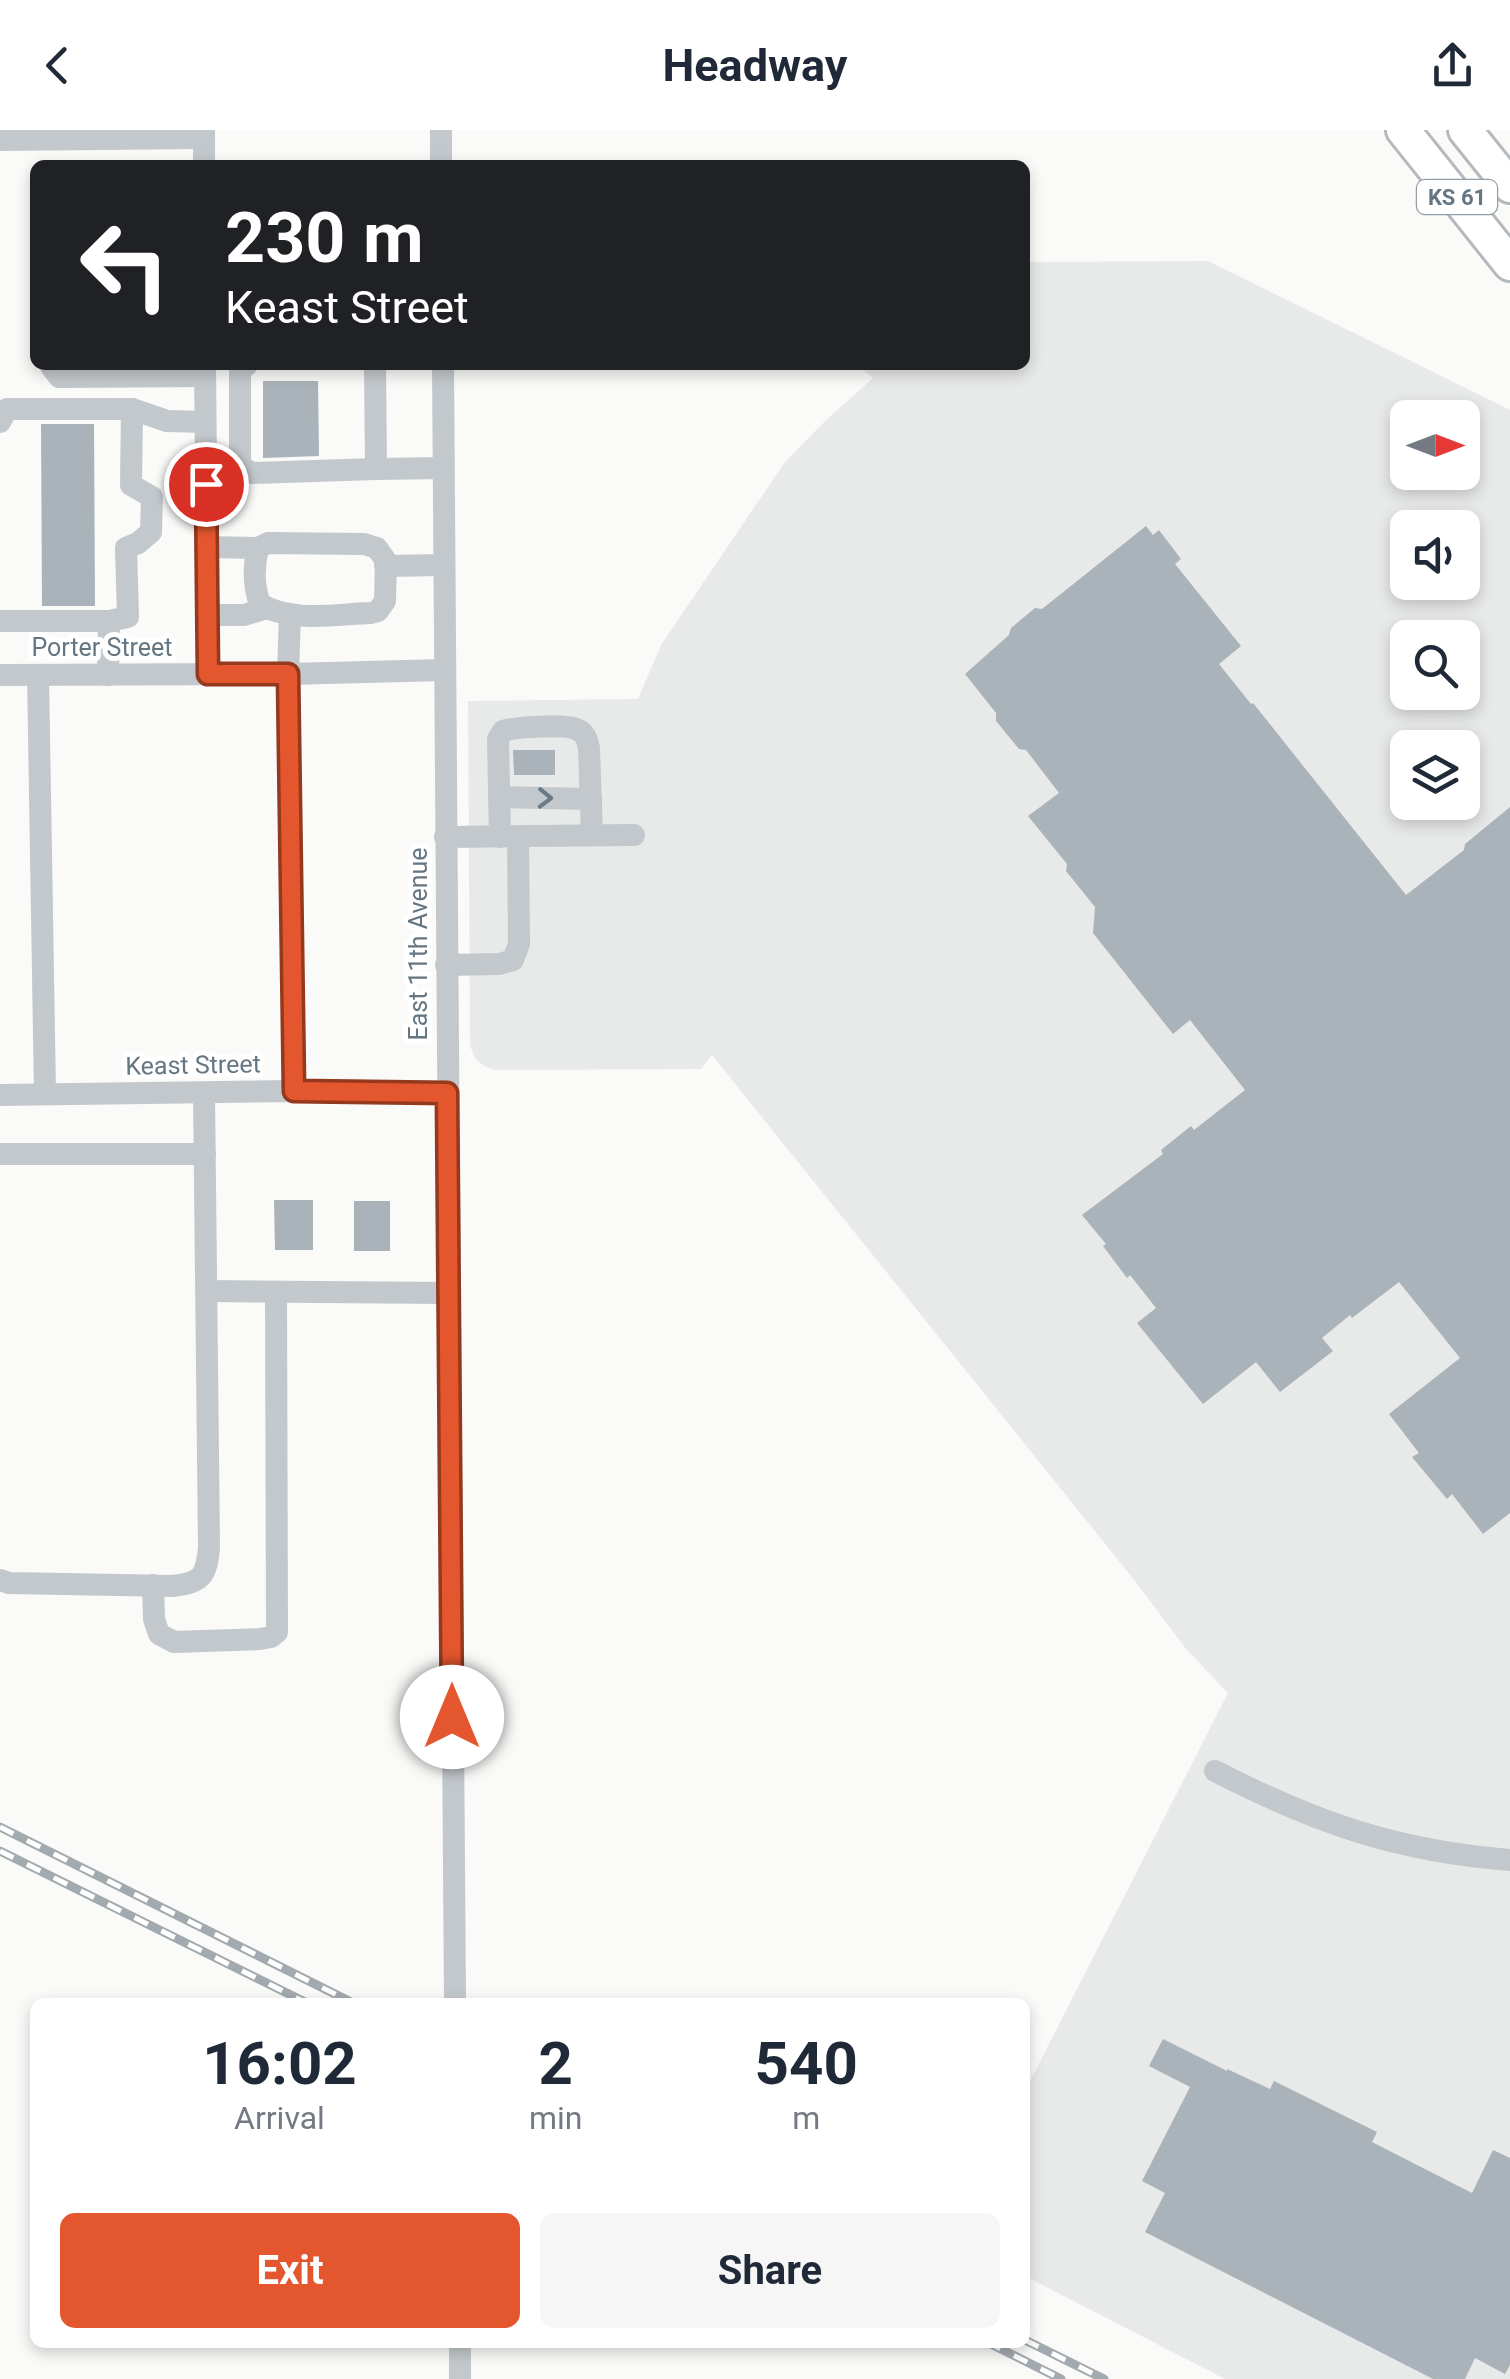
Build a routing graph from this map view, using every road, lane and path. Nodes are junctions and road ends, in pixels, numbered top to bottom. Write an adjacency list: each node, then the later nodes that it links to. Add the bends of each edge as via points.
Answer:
1 (441, 130): 7 (street)
2 (1403, 130): 9 (highway, KS 61)
3 (1465, 130): 8 (highway, KS 61)
4 (204, 134): 5 (street); 6 (street)
5 (0, 140)
6 (204, 160)
7 (441, 160)
8 (1510, 186)
9 (1510, 264)
10 (54, 370): 15 (street, via 58,376)
11 (205, 370): 15 (street); 18 (street)
12 (240, 370): 20 (street, via 240,465 251,473)
13 (375, 370): 20 (street)
14 (442, 370): 19 (street, East 11th Avenue)
15 (90, 371)
16 (132, 409): 17 (street, via 7,409); 18 (street, via 167,421); 29 (street, via 131,485 152,498 151,532 126,548 128,618)
17 (0, 422)
18 (206, 422): 21 (street)
19 (443, 468): 20 (street); 23 (street, East 11th Avenue)
20 (376, 469)
21 (207, 547): 22 (street); 26 (street)
22 (258, 548): 24 (street, via 364,544 377,548); 25 (street, via 254,588)
23 (443, 564): 24 (street); 30 (street, East 11th Avenue)
24 (385, 566): 27 (street, via 385,601 378,611)
25 (266, 608): 26 (street); 27 (street)
26 (207, 614): 31 (street)
27 (290, 614): 32 (street)
28 (0, 621): 29 (street)
29 (109, 621): 35 (street)
30 (444, 670): 32 (street, Porter Street); 41 (street, East 11th Avenue)
31 (208, 674): 32 (street, Porter Street); 35 (street, Porter Street)
32 (288, 674): 43 (street)
33 (0, 675): 34 (street, Porter Street)
34 (38, 675): 35 (street, Porter Street); 46 (street)
35 (108, 675)
36 (499, 798): 37 (street, one-way to 37); 37 (street, via 498,739 512,728 578,729 586,735); 40 (street)
37 (591, 799): 39 (street)
38 (634, 834): 39 (street)
39 (592, 835): 40 (street)
40 (509, 836): 41 (street); 42 (street, via 519,944 512,960)
41 (445, 837): 42 (street, East 11th Avenue)
42 (446, 965): 45 (street, East 11th Avenue)
43 (294, 1091): 44 (street, Keast Street); 45 (street, Keast Street)
44 (204, 1093): 46 (street, Keast Street); 49 (street)
45 (447, 1093): 52 (street, East 11th Avenue)
46 (45, 1094): 47 (street, Keast Street)
47 (0, 1095)
48 (0, 1154): 49 (street)
49 (205, 1154): 50 (street)
50 (207, 1291): 51 (street); 54 (street, via 207,1568 190,1584)
51 (276, 1292): 52 (street); 54 (street, via 277,1632 260,1639 174,1642 158,1634)
52 (449, 1293): 57 (street, East 11th Avenue)
53 (0, 1580): 54 (street)
54 (153, 1585)
55 (1215, 1771): 56 (street, via 1357,1833)
56 (1510, 1860)
57 (455, 1998)
58 (460, 2348): 59 (street)
59 (460, 2379)

